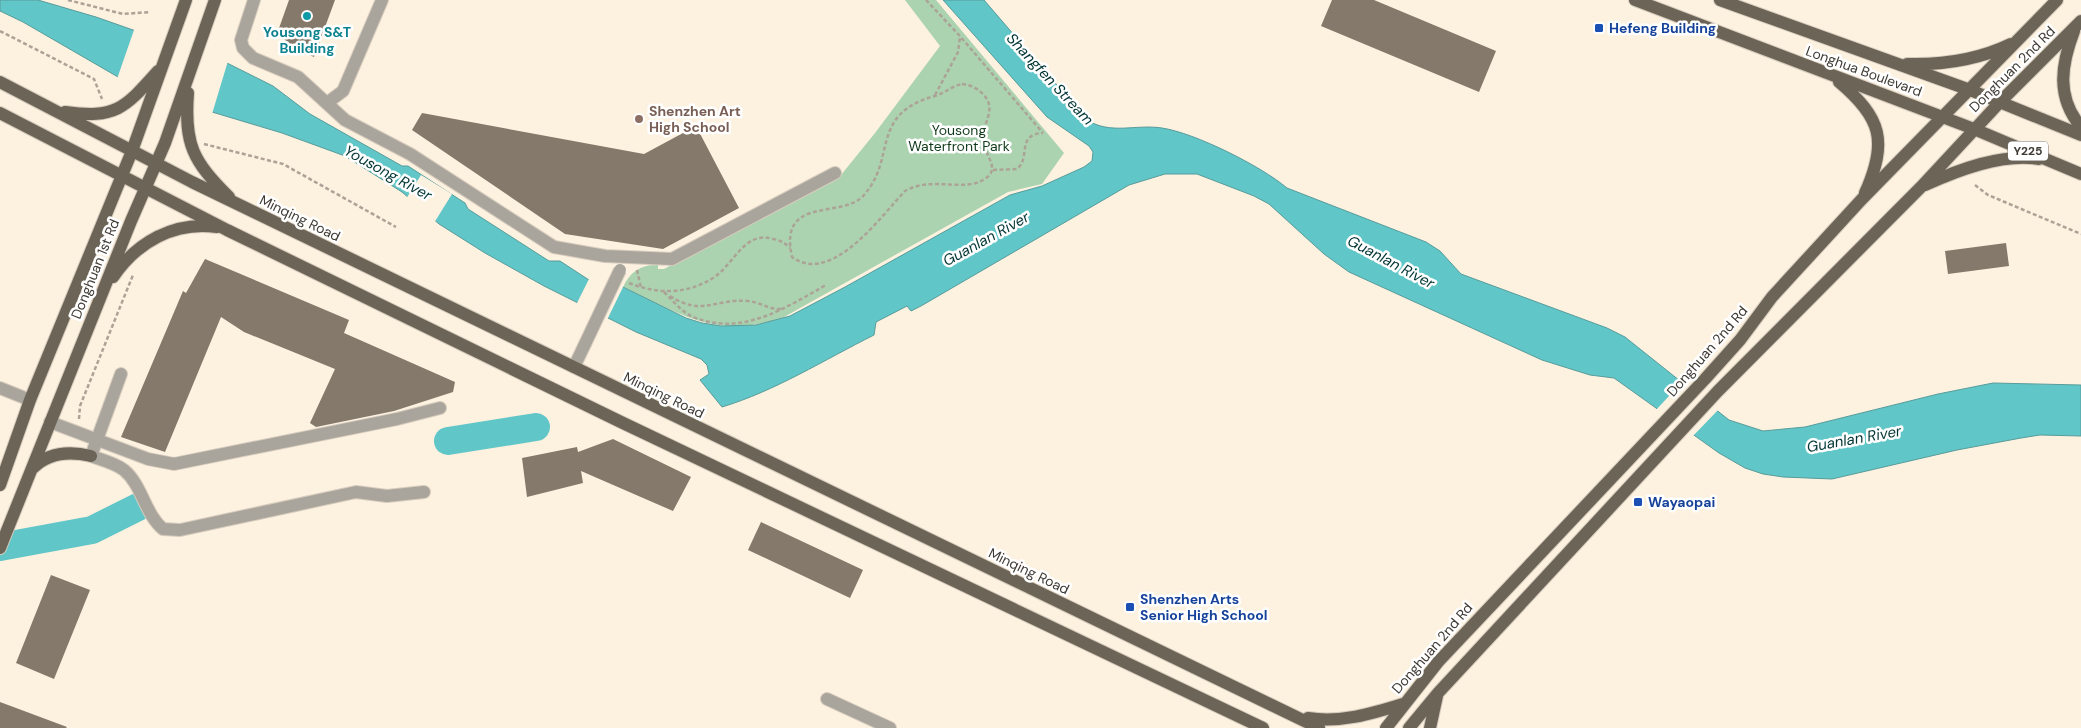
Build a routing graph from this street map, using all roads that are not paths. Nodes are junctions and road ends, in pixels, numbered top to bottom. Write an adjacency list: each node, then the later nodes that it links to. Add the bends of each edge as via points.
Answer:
1 (186, 0): 11 (main road, Donghuan 1st Rd)
2 (215, 0): 18 (main road, Donghuan 1st Rd)
3 (254, 0): 16 (street, via 241,40 243,48 253,58 298,77)
4 (382, 0): 16 (street, via 343,91)
5 (1635, 0): 12 (main road, Longhua Boulevard)
6 (1720, 0): 10 (main road, Longhua Boulevard)
7 (2057, 0): 9 (main road, Donghuan 2nd Rd)
8 (2078, 24): 15 (main road, Donghuan 2nd Rd); 21 (main road, via 2063,65 2062,90)
9 (2020, 39): 10 (main road, via 1962,61); 14 (main road, Donghuan 2nd Rd)
10 (1897, 64): 14 (main road, Longhua Boulevard)
11 (162, 67): 17 (main road, via 120,108 104,114); 24 (main road, Donghuan 1st Rd)
12 (1832, 76): 20 (main road, Longhua Boulevard); 32 (main road, via 1866,106 1878,132 1874,167)
13 (0, 82): 17 (main road, Minqing Road)
14 (1970, 90): 15 (main road, Longhua Boulevard / Y225); 20 (main road, Donghuan 2nd Rd)
15 (2000, 102): 22 (main road, Donghuan 2nd Rd); 23 (main road, Longhua Boulevard / Y225)
16 (327, 103): 35 (street, via 345,120 410,154 554,247)
17 (55, 110): 24 (main road, Minqing Road)
18 (182, 111): 26 (main road, Donghuan 1st Rd); 33 (main road, via 187,136 199,164)
19 (0, 113): 29 (main road)
20 (1944, 118): 22 (main road, Longhua Boulevard / Y225); 32 (main road, Donghuan 2nd Rd)
21 (2081, 127)
22 (1974, 130): 25 (main road, Longhua Boulevard / Y225); 30 (main road, Donghuan 2nd Rd)
23 (2081, 135)
24 (132, 151): 26 (main road, Minqing Road); 29 (main road, Donghuan 1st Rd)
25 (2053, 162): 28 (main road, Longhua Boulevard / Y225); 30 (main road, via 2034,159 1998,162 1964,170)
26 (156, 164): 31 (main road, Donghuan 1st Rd); 33 (main road, Minqing Road)
27 (835, 173): 35 (street, via 672,259)
28 (2081, 174)
29 (122, 177): 31 (main road); 40 (main road, Donghuan 1st Rd)
30 (1921, 187): 49 (main road, Donghuan 2nd Rd, via 1718,390)
31 (144, 189): 34 (main road); 36 (main road, Donghuan 1st Rd)
32 (1862, 199): 51 (main road, Donghuan 2nd Rd, via 1772,297 1740,340 1438,662)
33 (236, 204): 37 (main road, Minqing Road)
34 (227, 230): 36 (main road, via 192,226 156,237 129,257); 54 (main road)
35 (621, 259): 37 (street, bridge)
36 (101, 293): 42 (main road, Donghuan 1st Rd)
37 (574, 367): 52 (main road, Minqing Road)
38 (121, 374): 43 (street)
39 (0, 388): 40 (street)
40 (30, 400): 46 (main road, Donghuan 1st Rd)
41 (440, 408): 43 (street, via 185,464 162,463)
42 (50, 422): 43 (street); 45 (main road, Donghuan 1st Rd)
43 (97, 440): 44 (street)
44 (91, 456): 45 (main road, via 62,453 42,460); 47 (street, via 111,463 129,475 157,524 170,531 356,492 387,496)
45 (31, 470): 48 (main road, Donghuan 1st Rd)
46 (0, 485)
47 (424, 492)
48 (0, 548)
49 (1438, 693): 57 (main road, Donghuan 2nd Rd); 58 (main road)
50 (827, 699): 53 (street)
51 (1403, 704): 52 (main road, via 1346,720); 56 (main road, Donghuan 2nd Rd)
52 (1296, 717): 55 (main road, Minqing Road)
53 (890, 728)
54 (1263, 728)
55 (1319, 728)
56 (1386, 728)
57 (1409, 728)
58 (1430, 728)

